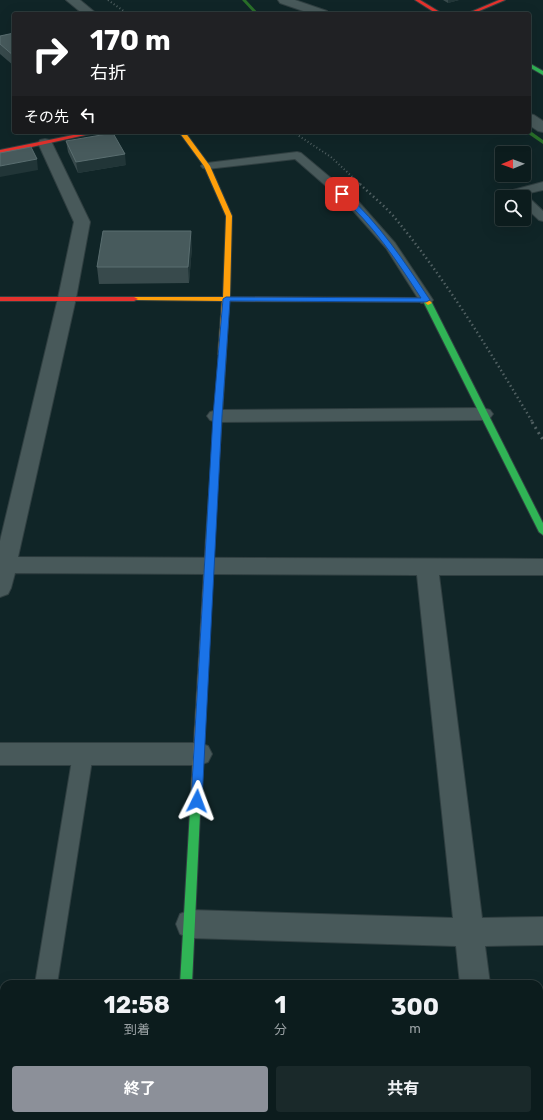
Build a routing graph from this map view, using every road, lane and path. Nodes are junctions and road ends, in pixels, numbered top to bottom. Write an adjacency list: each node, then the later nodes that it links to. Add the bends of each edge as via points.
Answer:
1 (72, 0): 5 (street)
2 (284, 0): 6 (street)
3 (417, 0): 7 (street)
4 (503, 0): 8 (street)
5 (88, 12)
6 (317, 12)
7 (438, 12)
8 (473, 12)
9 (531, 65): 10 (street)
10 (543, 73)
11 (531, 119): 12 (street)
12 (543, 128)
13 (87, 134): 15 (street)
14 (183, 134): 17 (street)
15 (45, 143): 16 (street); 23 (street, via 82,222)
16 (0, 152)
17 (207, 166): 24 (street, via 229,216); 25 (lane, via 297,155 353,203 391,246)
18 (543, 186): 19 (lane)
19 (528, 190)
20 (531, 206): 21 (lane)
21 (543, 217)
22 (0, 298): 23 (street)
23 (67, 298): 24 (street); 29 (street)
24 (226, 299): 25 (street); 27 (street)
25 (426, 300): 26 (street)
26 (483, 414): 27 (street); 28 (street)
27 (218, 416): 30 (street)
28 (543, 532)
29 (3, 565): 30 (street); 33 (street)
30 (210, 565): 31 (street); 36 (street)
31 (427, 567): 32 (street); 39 (street)
32 (543, 567)
33 (0, 588)
34 (0, 754): 35 (street)
35 (83, 754): 36 (street); 40 (lane)
36 (200, 754): 37 (street)
37 (190, 924): 39 (street); 41 (street)
38 (543, 931): 39 (street)
39 (468, 932): 42 (street)
40 (47, 980)
41 (186, 980)
42 (474, 980)

